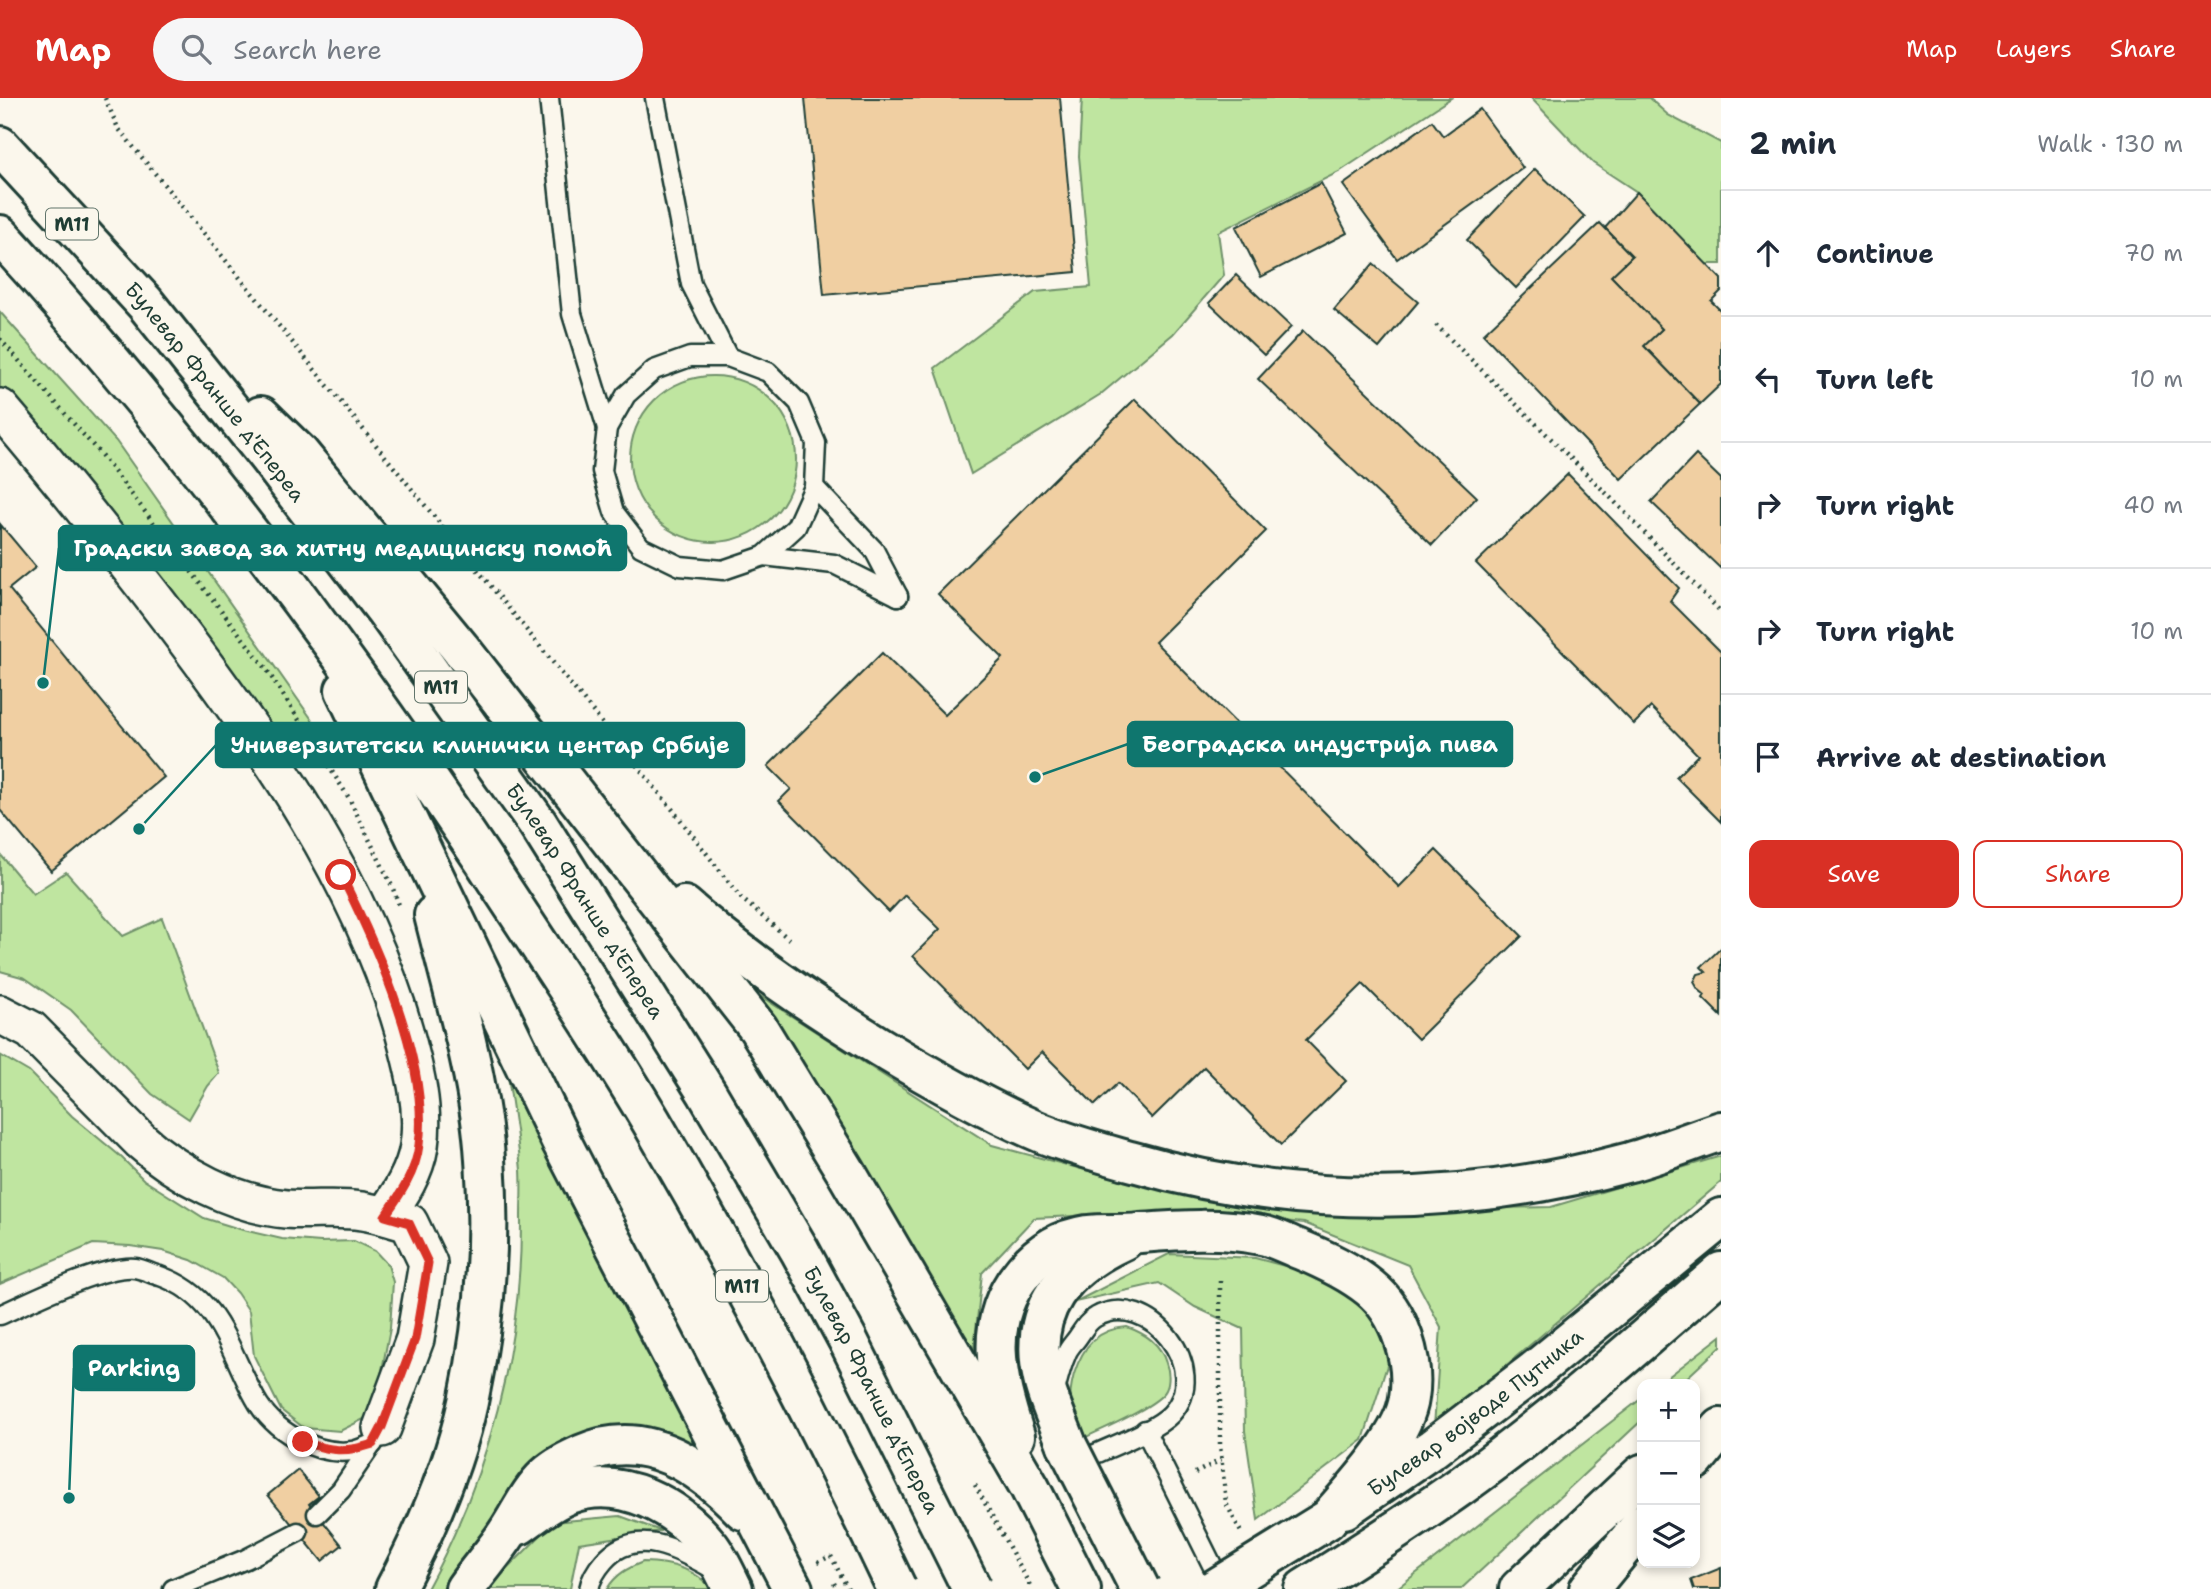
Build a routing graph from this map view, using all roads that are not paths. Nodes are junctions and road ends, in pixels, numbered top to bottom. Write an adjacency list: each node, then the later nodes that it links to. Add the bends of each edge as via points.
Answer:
1 (549, 98): 8 (lane, via 572,314)
2 (655, 98): 6 (lane, via 691,284)
3 (0, 146): 5 (main road, Булевар Франше д'Епереа / M11)
4 (0, 235): 11 (main road, M11, via 218,489)
5 (145, 303): 13 (main road, via 299,453 460,648); 44 (main road, Булевар Франше д'Епереа / M11, bridge, via 386,611 538,824 800,1251)
6 (728, 357): 8 (lane, via 690,357 654,370 626,395); 9 (lane, via 768,372 799,403 816,443)
7 (0, 408): 16 (street, via 112,543 255,734 335,863 358,909 394,996 420,1099 419,1146 406,1186)
8 (607, 428): 10 (lane, via 602,471 614,512 641,547 680,566 723,570)
9 (814, 487): 10 (lane, via 796,527); 10 (lane, via 874,550 898,596 834,564)
10 (764, 556)
11 (304, 606): 12 (main road); 43 (main road, M11, bridge, via 406,745 650,1119 807,1402)
12 (415, 838): 36 (main road, via 562,1143); 39 (main road, via 472,1069 485,1157 486,1242 482,1309 468,1402 450,1465)
13 (610, 841): 15 (main road, via 730,946 834,1019 926,1075 1046,1135 1171,1173 1311,1195 1377,1199 1444,1195 1573,1176 1634,1161); 30 (main road, via 758,1028)
14 (0, 1014): 16 (street, via 31,1030 141,1141 188,1174 247,1201 284,1209)
15 (1721, 1130)
16 (385, 1216): 26 (street, via 409,1223 428,1263 415,1339)
17 (1721, 1217): 32 (main road, Булевар војводе Путника, via 1533,1372)
18 (1139, 1233): 22 (main road, via 1083,1262 1063,1279 1052,1297 1040,1346); 30 (main road, via 1086,1235 1059,1244 1035,1258 1001,1307 996,1355); 32 (main road, via 1174,1229 1263,1235 1341,1268 1373,1289 1392,1316 1407,1344 1409,1401 1378,1458)
19 (1721, 1272): 49 (main road, via 1518,1443)
20 (0, 1315): 26 (lane, via 92,1276 135,1268 200,1299 223,1330 255,1400 278,1425 303,1442 327,1450 352,1451)
21 (1721, 1400): 23 (main road)
22 (1051, 1404): 25 (lane, via 1066,1354 1087,1325 1096,1317 1123,1311 1153,1323 1181,1357 1180,1400 1161,1423); 27 (main road)
23 (1700, 1419)
24 (1721, 1429): 28 (main road)
25 (1145, 1430): 27 (lane); 48 (lane)
26 (377, 1436): 31 (lane, via 341,1490)
27 (1079, 1451): 46 (main road, bridge)
28 (1700, 1454)
29 (1637, 1479): 50 (main road)
30 (1030, 1488): 45 (main road)
31 (317, 1514)
32 (1327, 1520): 47 (main road, Булевар војводе Путника, bridge)
33 (1637, 1530): 51 (main road)
34 (298, 1532): 38 (lane)
35 (509, 1532): 36 (main road, via 526,1500 554,1469 590,1451 615,1445 645,1445 697,1469); 37 (main road, via 571,1493 593,1488 640,1494 692,1528 711,1548); 40 (main road)
36 (765, 1532): 42 (main road)
37 (731, 1584): 41 (lane, via 692,1556 632,1542 611,1553 596,1570)
38 (173, 1589)
39 (396, 1589)
40 (465, 1589)
41 (589, 1589)
42 (793, 1589)
43 (897, 1589)
44 (972, 1589)
45 (1081, 1589)
46 (1140, 1589)
47 (1215, 1589)
48 (1225, 1589)
49 (1304, 1589)
50 (1519, 1589)
51 (1589, 1589)

